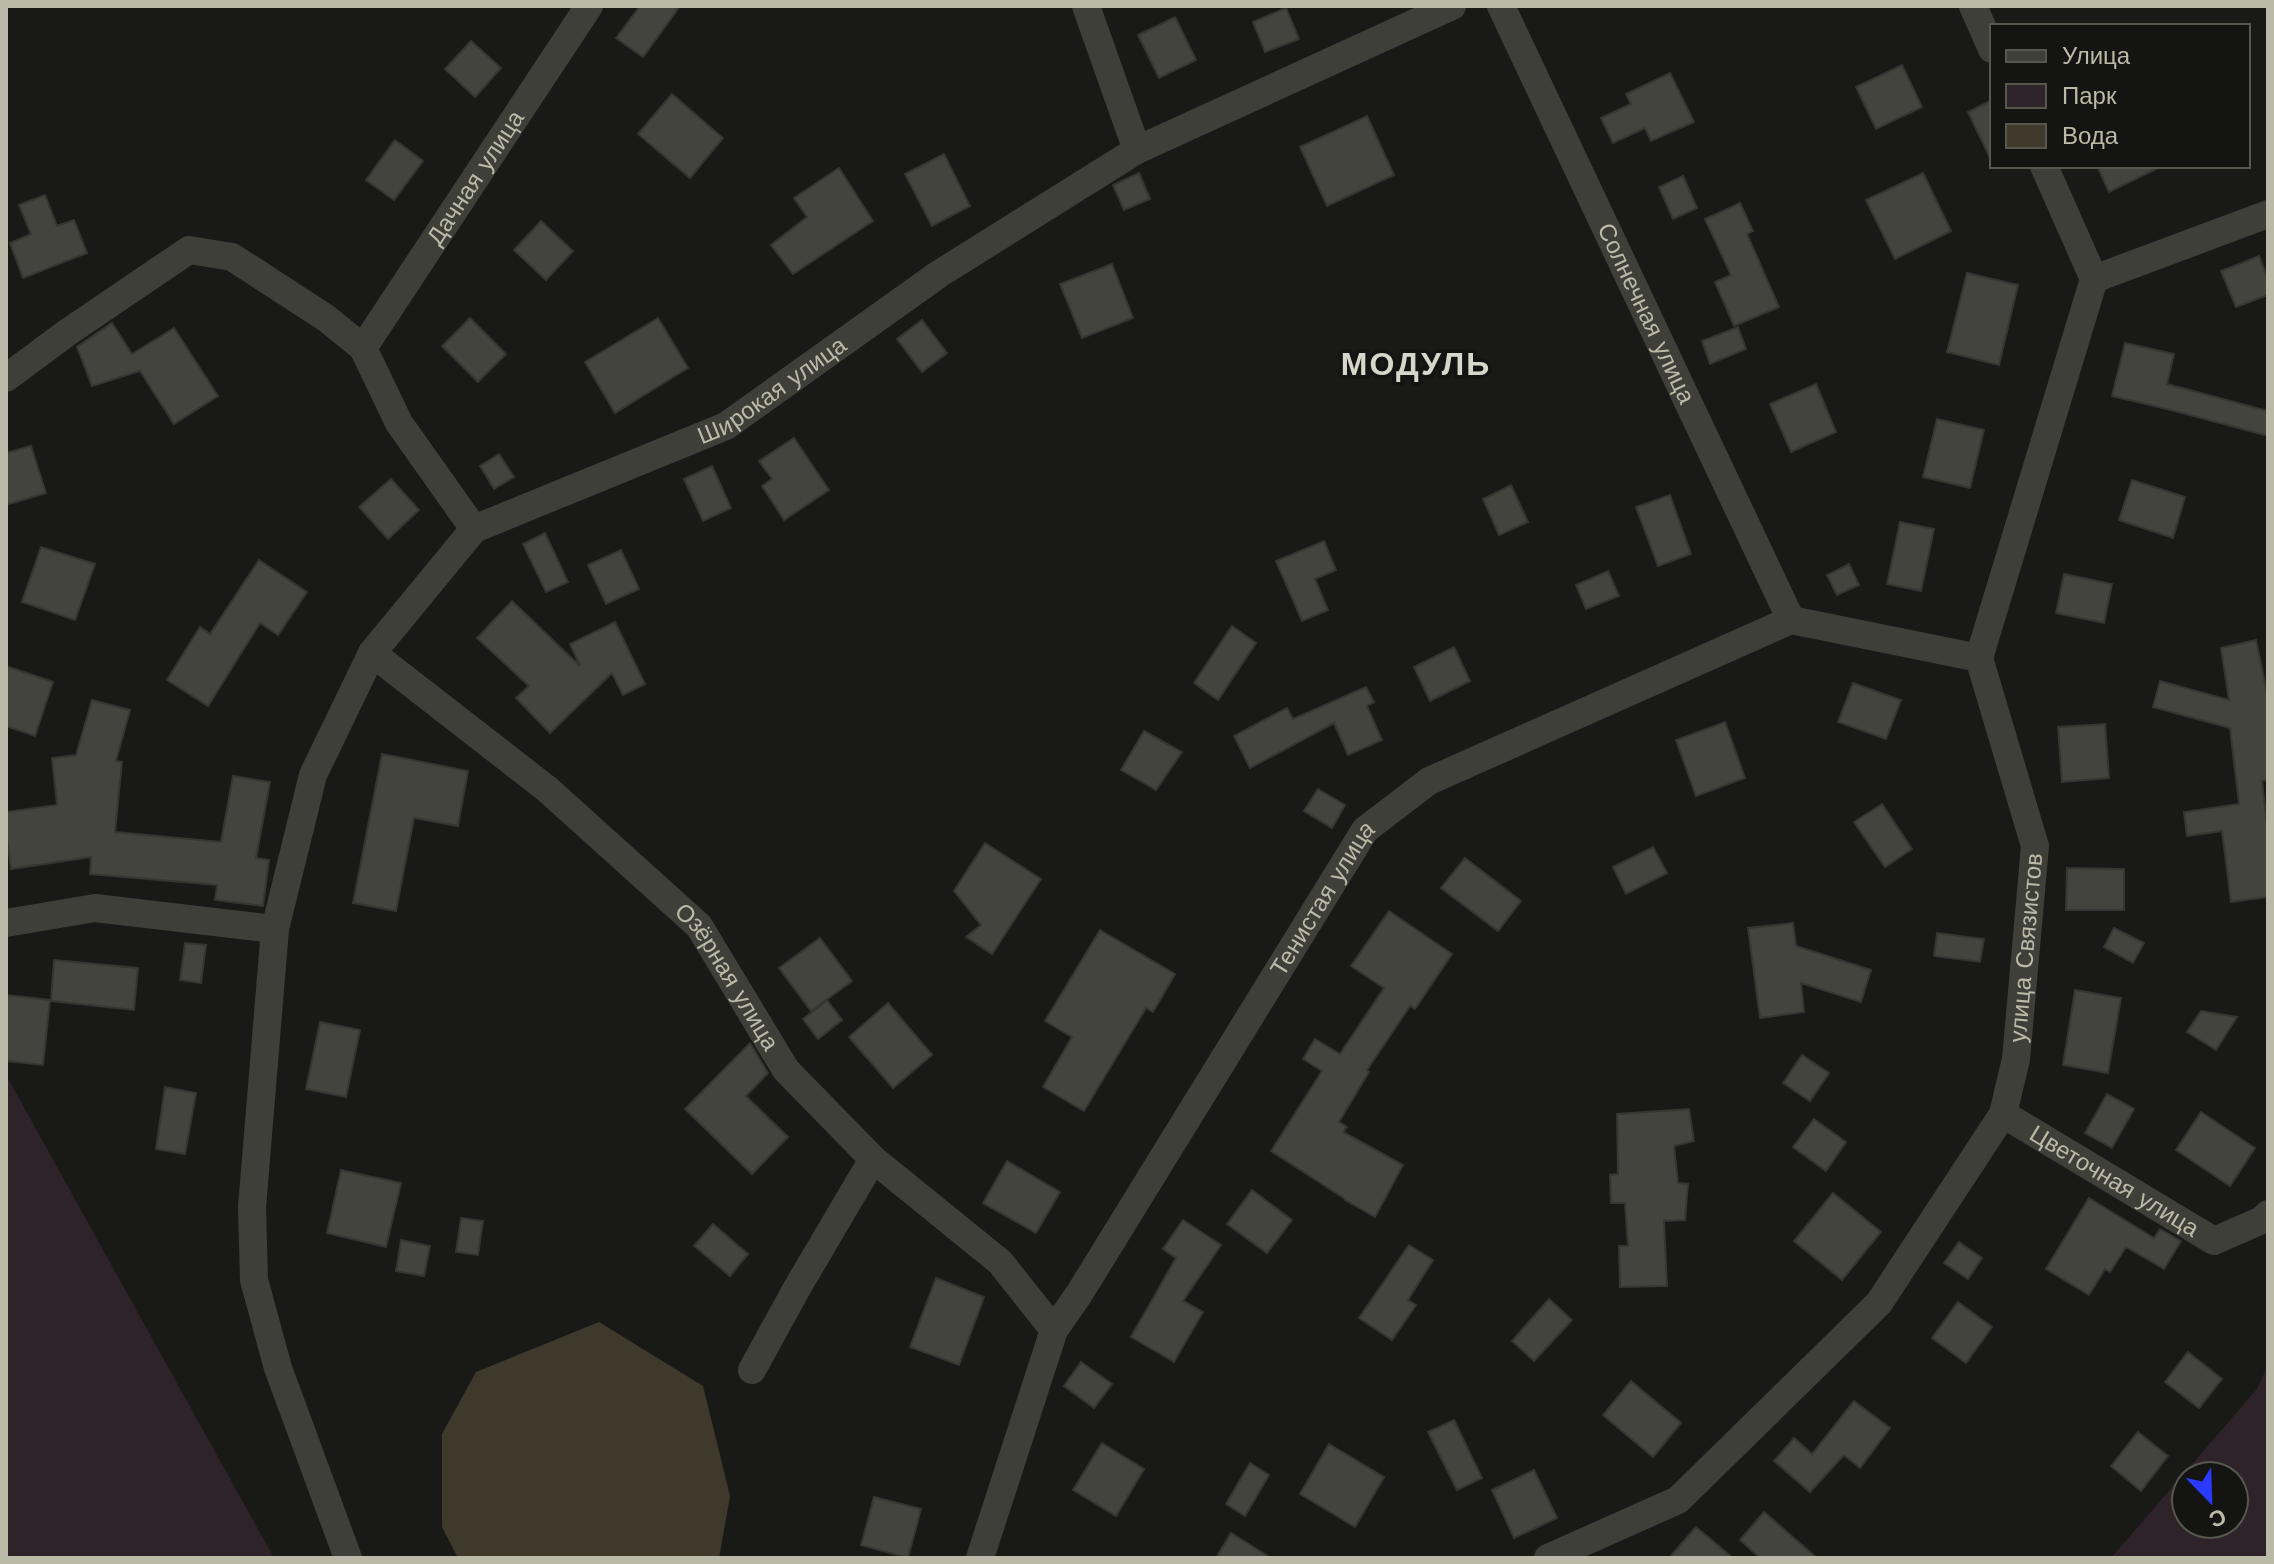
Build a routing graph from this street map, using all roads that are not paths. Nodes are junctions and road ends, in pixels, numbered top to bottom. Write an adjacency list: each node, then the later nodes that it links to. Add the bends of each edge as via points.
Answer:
1 (589, 6): 11 (street, Дачная улица)
2 (1086, 6): 7 (street)
3 (1452, 6): 7 (street, Широкая улица)
4 (1501, 6): 14 (street, Солнечная улица)
5 (1973, 6): 6 (street)
6 (1990, 44)
7 (1137, 150): 13 (street, Широкая улица, via 939,274 726,426)
8 (2045, 168): 10 (street)
9 (2268, 214): 10 (street)
10 (2094, 279): 16 (street)
11 (363, 348): 12 (street, via 232,257 189,250); 13 (street, via 399,423)
12 (6, 378)
13 (474, 529): 15 (street, Широкая улица)
14 (1791, 620): 16 (street); 22 (street, Тенистая улица, via 1429,781 1365,830)
15 (372, 653): 18 (street, Широкая улица, via 313,775); 20 (street, Озёрная улица, via 547,789 699,926 786,1070)
16 (1979, 658): 19 (street, улица Связистов, via 2035,846 2016,1059)
17 (6, 923): 18 (street, via 95,908)
18 (275, 929): 24 (street, Широкая улица, via 252,1207 254,1280 278,1368)
19 (2003, 1114): 21 (street, Цветочная улица, via 2214,1241); 26 (street, улица Связистов, via 1879,1303 1678,1500)
20 (873, 1159): 22 (street, Озёрная улица, via 1000,1262); 23 (street)
21 (2268, 1214)
22 (1054, 1330): 25 (street, Тенистая улица)
23 (752, 1370)
24 (348, 1558)
25 (980, 1558)
26 (1548, 1558)

